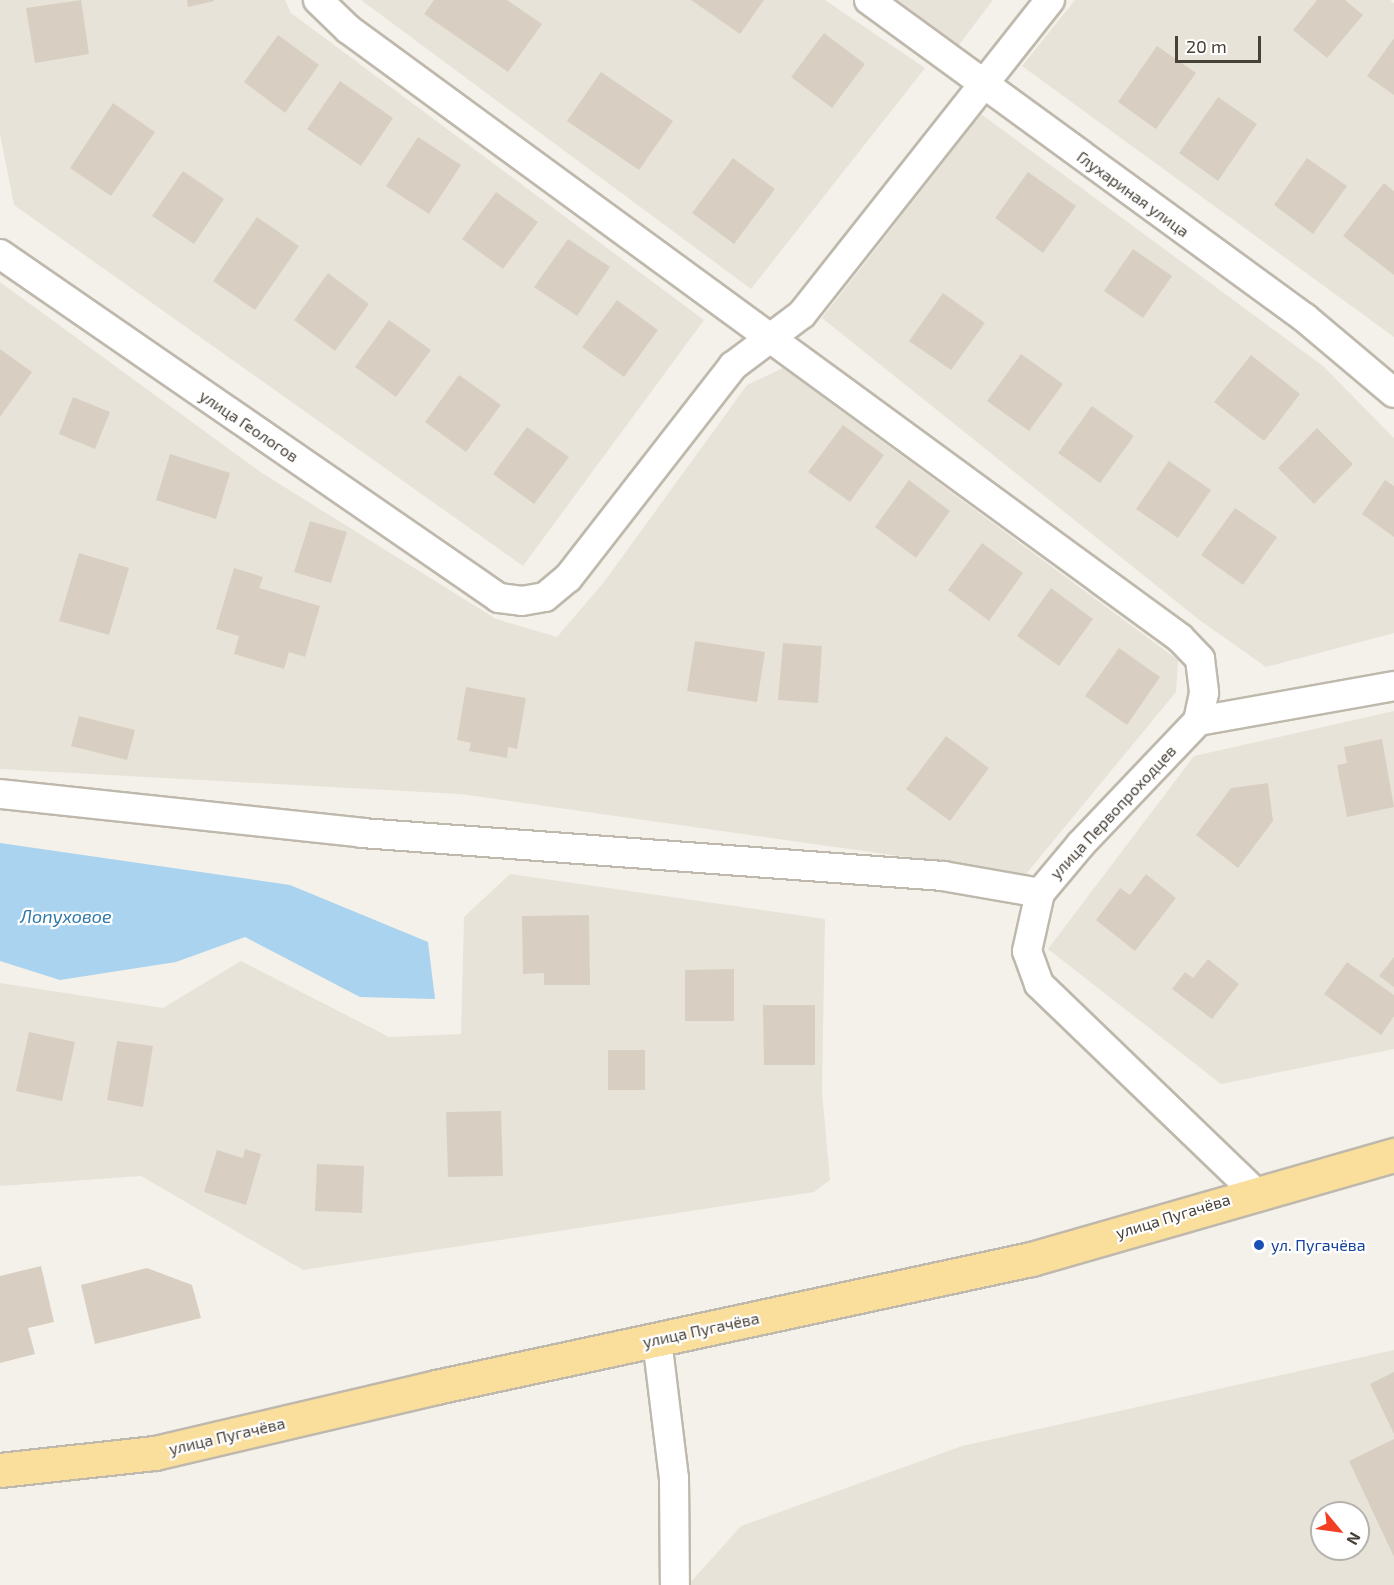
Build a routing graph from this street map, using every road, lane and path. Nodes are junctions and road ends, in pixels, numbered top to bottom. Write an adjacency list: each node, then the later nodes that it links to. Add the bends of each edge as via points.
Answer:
1 (318, 0): 6 (street, via 348,29)
2 (869, 0): 4 (street, Глухариная улица)
3 (1050, 0): 4 (street)
4 (982, 85): 6 (street, via 802,314); 7 (street, Глухариная улица, via 1305,318)
5 (0, 254): 6 (street, улица Геологов, via 498,598 522,601 545,597 568,578 733,366)
6 (771, 339): 9 (street, via 1180,638 1200,659 1204,693)
7 (1394, 393)
8 (1394, 686): 9 (street)
9 (1198, 721): 11 (street, улица Первопроходцев)
10 (0, 794): 11 (street, via 362,833 943,876)
11 (1040, 893): 13 (street, улица Первопроходцев, via 1027,951 1039,984)
12 (1394, 1155): 13 (main road, улица Пугачёва)
13 (1255, 1191): 14 (main road, улица Пугачёва, via 1031,1259)
14 (657, 1340): 15 (main road, улица Пугачёва, via 155,1454); 16 (street, via 674,1478)
15 (0, 1470)
16 (675, 1585)

